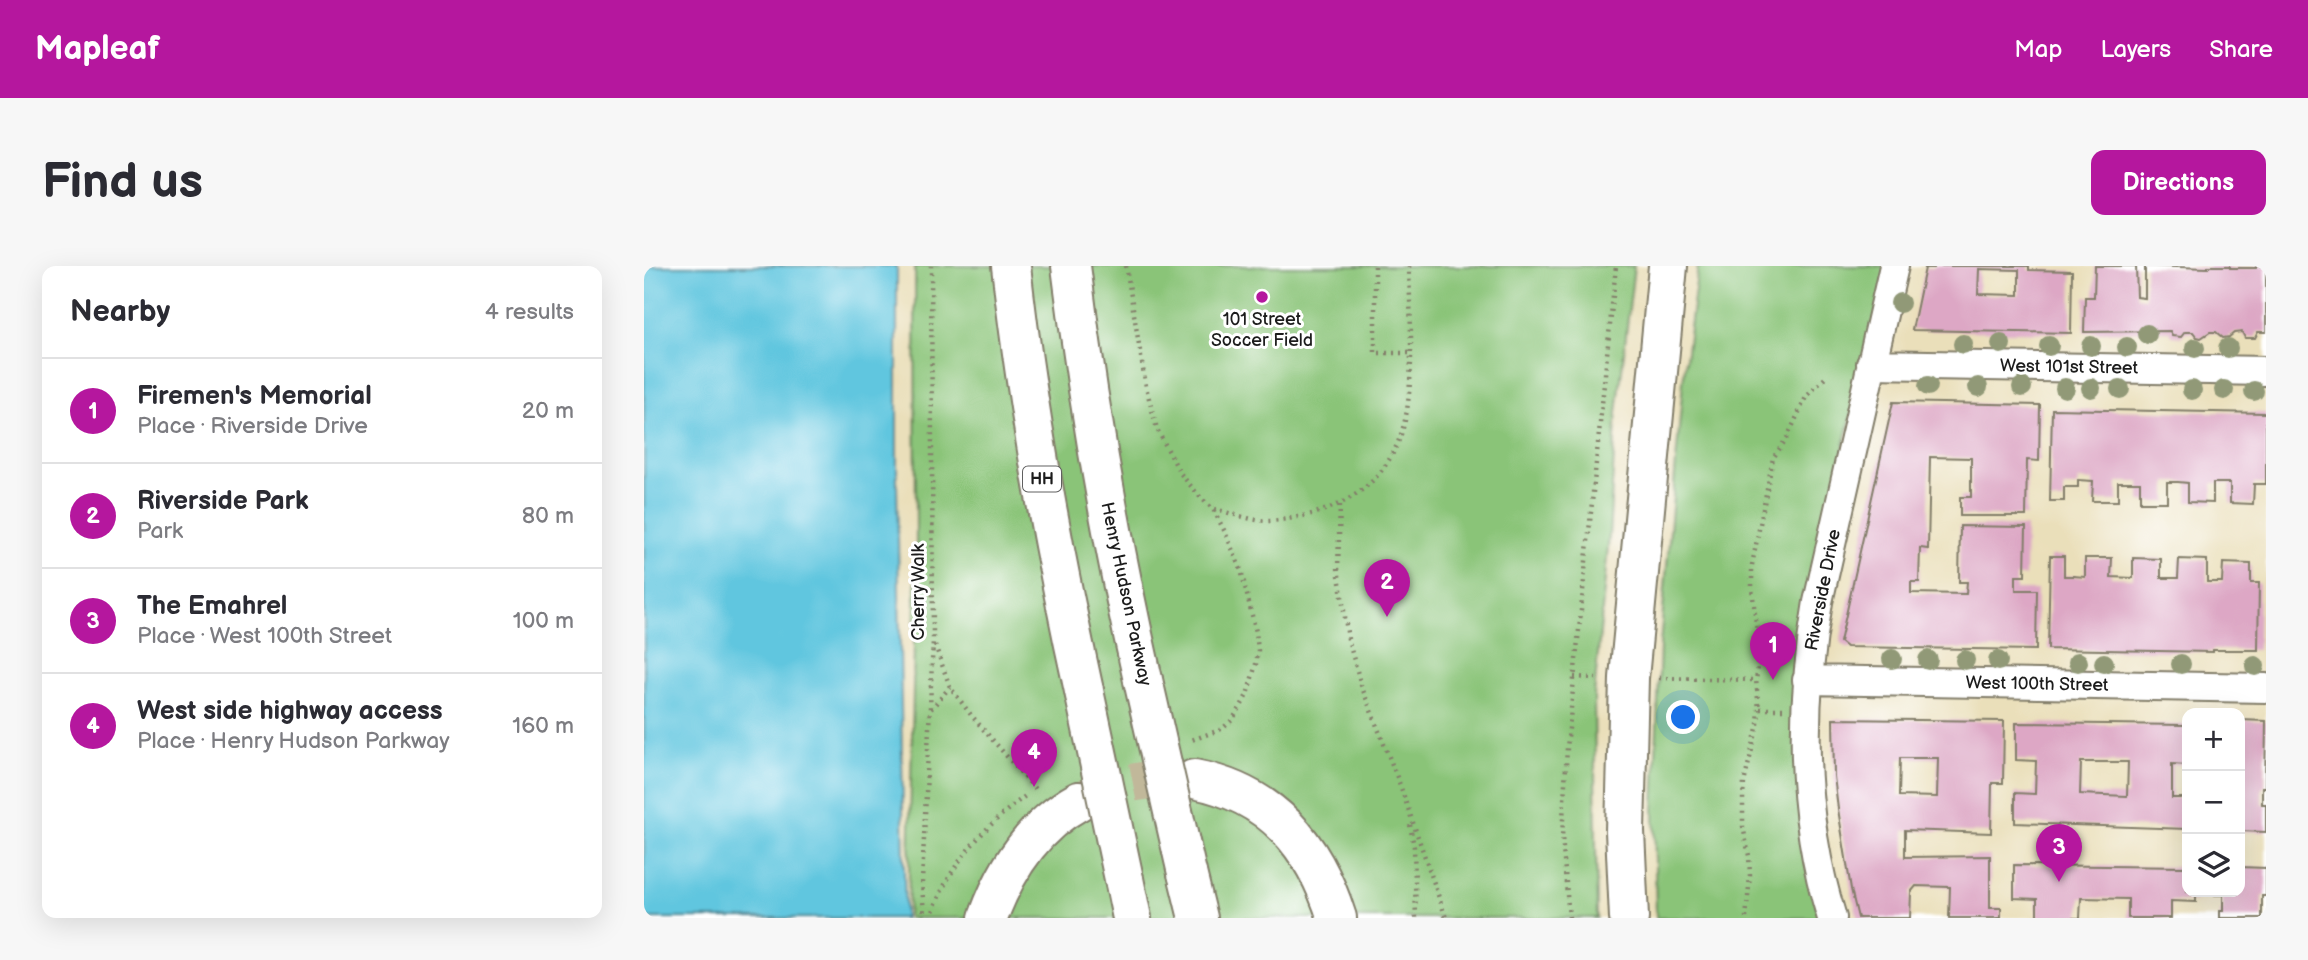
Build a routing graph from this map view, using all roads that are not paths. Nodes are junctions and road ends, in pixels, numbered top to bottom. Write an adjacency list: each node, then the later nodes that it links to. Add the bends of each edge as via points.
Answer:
1 (1011, 266): 12 (main road, HH, bridge, via 1061,588)
2 (1071, 266): 13 (main road, Henry Hudson Parkway, bridge, via 1101,473 1126,603)
3 (1668, 266): 15 (main road, via 1629,678 1625,831)
4 (1894, 266): 5 (street, Riverside Drive)
5 (1871, 364): 6 (street, West 101st Street); 7 (street, Riverside Drive, via 1818,602)
6 (2266, 371)
7 (1807, 681): 8 (street, West 100th Street); 16 (street, Riverside Drive, via 1810,811)
8 (2266, 688)
9 (1194, 779): 14 (main road, via 1255,801 1293,832 1320,873)
10 (1079, 801): 11 (main road, via 1053,819 1022,851)
11 (988, 918)
12 (1132, 918)
13 (1198, 918)
14 (1337, 918)
15 (1629, 918)
16 (1832, 918)

